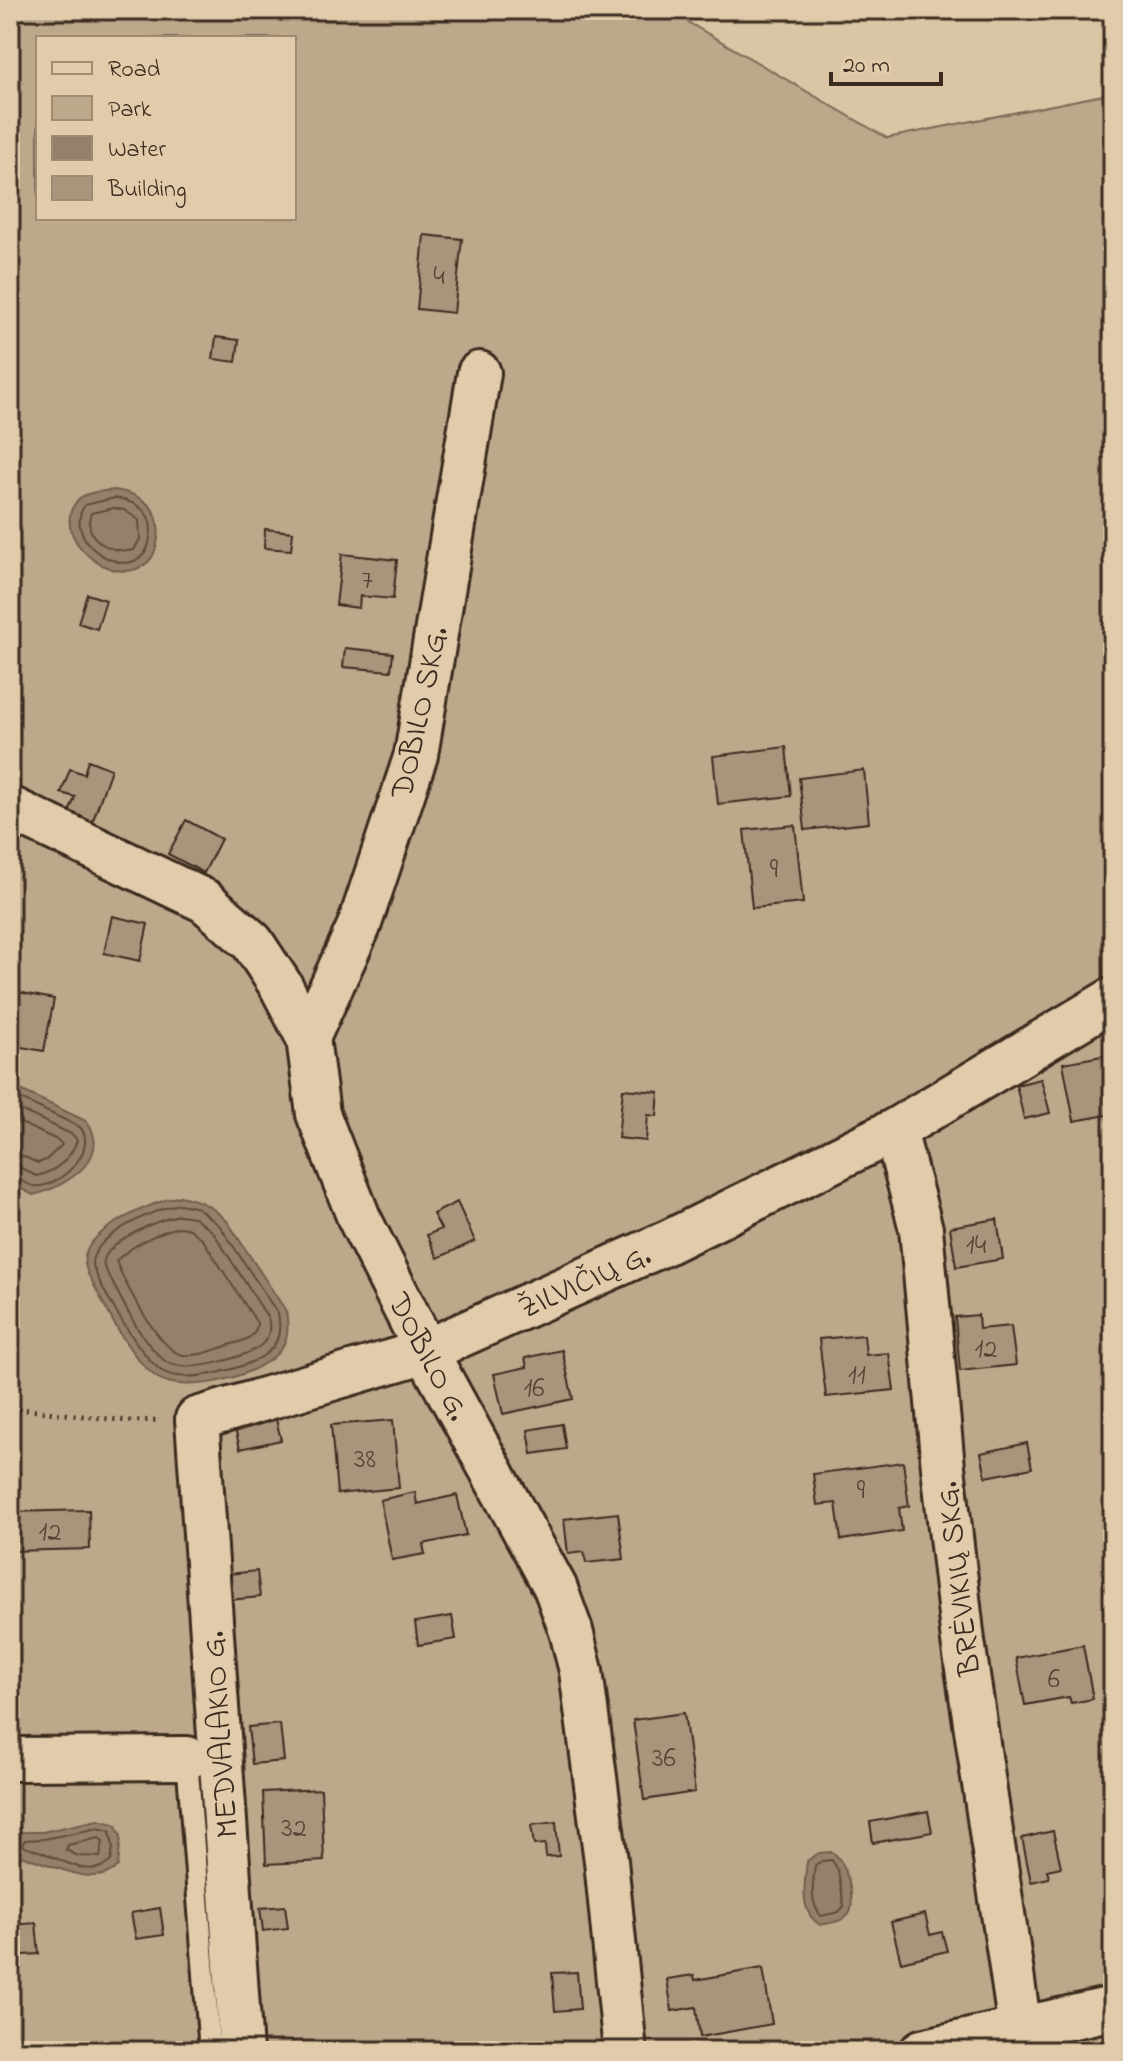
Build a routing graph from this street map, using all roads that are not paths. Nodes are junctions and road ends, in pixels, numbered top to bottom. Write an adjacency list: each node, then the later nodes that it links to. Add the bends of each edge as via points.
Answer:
1 (479, 373): 4 (street, DOBILO SKG., via 416,755 359,926)
2 (10, 808): 4 (street, DOBILO G., via 205,901 252,942)
3 (1113, 999): 5 (street, ŽILVIČIŲ G.)
4 (308, 1038): 6 (street, DOBILO G., via 318,1114 359,1218)
5 (895, 1130): 6 (street, ŽILVIČIŲ G., via 666,1243); 11 (street, BRĖVIKIŲ SKG., via 921,1229 963,1641)
6 (426, 1351): 7 (street, ŽILVIČIŲ G.); 14 (street, DOBILO G., via 555,1587 571,1631 606,1861)
7 (197, 1419): 13 (street, MEDVALAKIO G.)
8 (187, 1758): 9 (street); 12 (lane)
9 (10, 1759)
10 (1113, 2008): 11 (street)
11 (1020, 2029): 15 (street)
12 (210, 2051)
13 (241, 2051)
14 (625, 2051)
15 (922, 2051)

